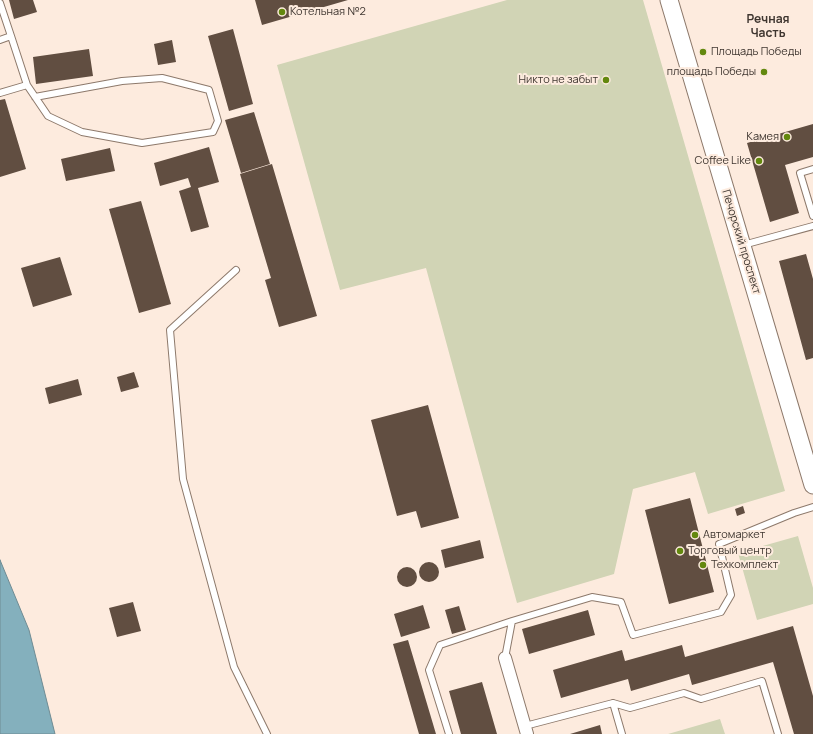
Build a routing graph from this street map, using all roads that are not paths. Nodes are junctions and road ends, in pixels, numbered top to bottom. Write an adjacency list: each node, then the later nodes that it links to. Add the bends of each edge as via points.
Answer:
1 (668, 0): 11 (main road, Печорский проспект)
2 (0, 3): 3 (lane)
3 (11, 36): 4 (lane); 5 (lane)
4 (0, 40)
5 (27, 85): 6 (lane); 7 (lane)
6 (0, 93)
7 (35, 97): 7 (lane, via 48,116 82,132 142,143 213,132 218,121 209,90 162,78 122,81)
8 (813, 169): 9 (lane, via 800,173)
9 (813, 216)
10 (813, 226): 11 (lane)
11 (742, 246): 13 (main road, Печорский проспект)
12 (236, 270): 19 (lane, via 170,330 183,479 234,667)
13 (813, 485)
14 (813, 507): 15 (lane, via 719,544 731,595 721,612 633,635 621,602 592,597)
15 (512, 620): 16 (lane); 20 (lane, via 440,645 429,670)
16 (505, 658): 18 (street)
17 (613, 703): 18 (lane); 21 (lane); 22 (lane, via 630,708 684,693 701,698 762,681)
18 (526, 730)
19 (267, 734)
20 (449, 734)
21 (622, 734)
22 (778, 734)

